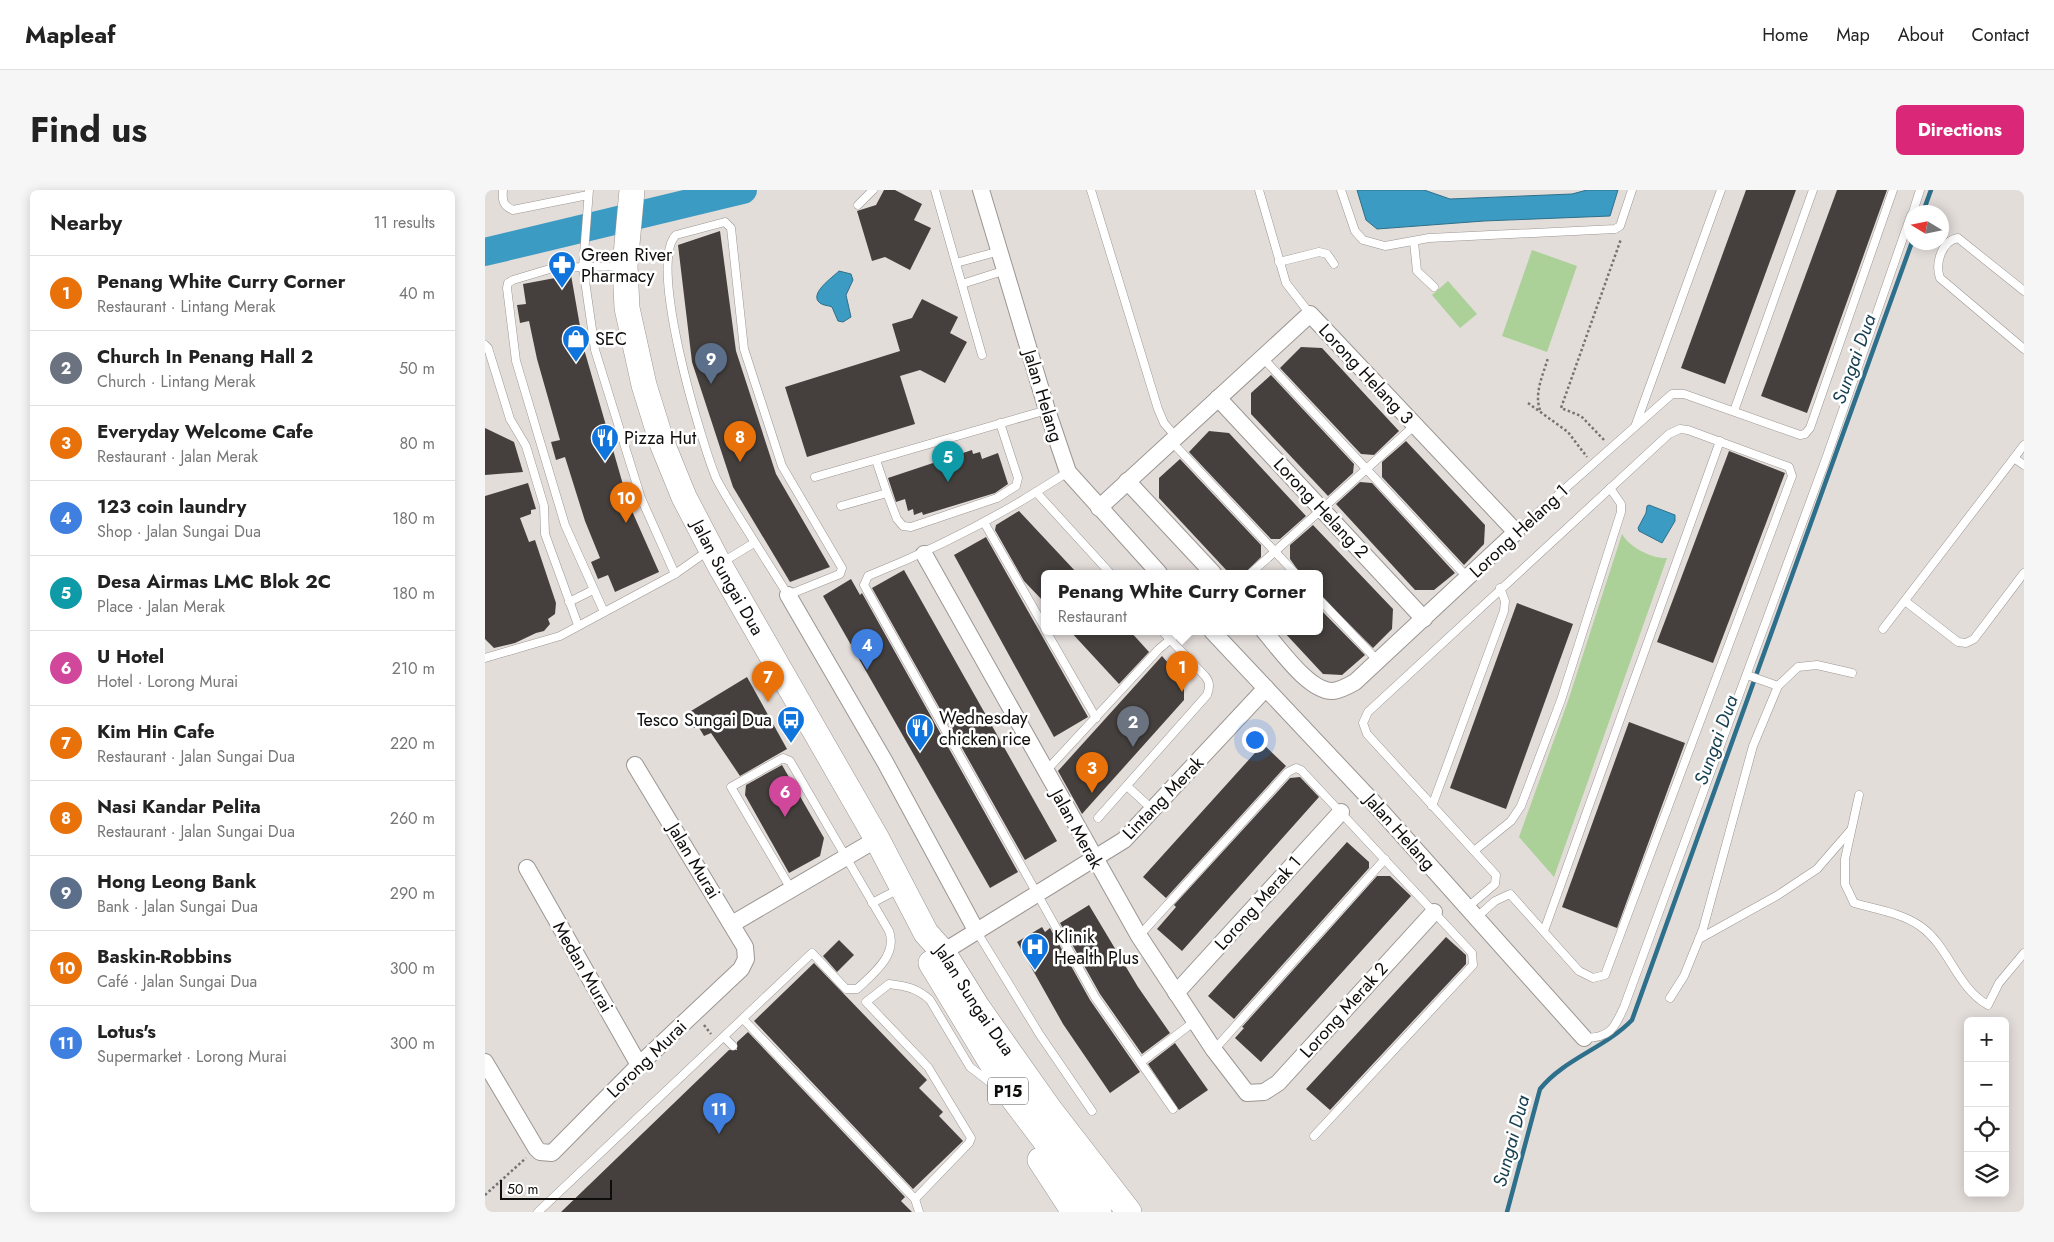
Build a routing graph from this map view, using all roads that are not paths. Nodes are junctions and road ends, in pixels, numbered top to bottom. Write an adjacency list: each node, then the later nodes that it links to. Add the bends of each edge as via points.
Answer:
1 (503, 190): 13 (lane, via 503,202 513,210)
2 (873, 190): 15 (lane)
3 (935, 190): 21 (lane)
4 (981, 190): 19 (street, Jalan Helang)
5 (1091, 190): 40 (lane, via 1157,409)
6 (1259, 190): 20 (lane, Lorong Helang 3)
7 (1341, 190): 18 (lane, via 1351,221 1363,240 1385,246)
8 (1632, 190): 18 (lane, via 1620,226 1615,229 1429,238)
9 (1721, 190): 39 (lane)
10 (1813, 190): 36 (lane)
11 (1893, 190): 36 (lane, Lorong Helang 1, via 1810,428 1800,435)
12 (1920, 190): 16 (lane)
13 (589, 192): 24 (lane)
14 (631, 198): 23 (main road, Jalan Sungai Dua / P15)
15 (858, 205)
16 (1915, 205)
17 (1904, 237): 90 (lane)
18 (1413, 242): 27 (lane, via 1417,271)
19 (1000, 250): 21 (lane); 25 (street, Jalan Helang)
20 (1279, 262): 22 (lane, via 1319,252 1327,254); 29 (lane, Lorong Helang 3, via 1290,290)
21 (956, 263): 26 (lane)
22 (1335, 264)
23 (625, 266): 24 (lane); 61 (main road, Jalan Sungai Dua / P15, via 627,308 662,443 684,497)
24 (583, 267): 68 (lane, via 595,350 641,498); 71 (lane, via 553,268 513,280 507,288 516,361 565,525)
25 (1006, 270): 26 (lane); 35 (street, Jalan Helang)
26 (962, 284): 32 (lane)
27 (1434, 287)
28 (2024, 291): 31 (lane, via 1957,238 1948,242 1938,261 1936,269 1940,278)
29 (1310, 314): 33 (street); 38 (street, Lorong Helang 3)
30 (485, 345): 74 (lane, via 510,419 526,446 544,506 545,534)
31 (2024, 349)
32 (981, 355)
33 (1262, 357): 34 (street); 46 (lane)
34 (1218, 398): 40 (street); 55 (street, Lorong Helang 2)
35 (1047, 410): 37 (lane); 47 (street, Jalan Helang)
36 (1734, 411): 39 (lane, Lorong Helang 1, via 1684,394 1672,394)
37 (1000, 423): 44 (lane); 52 (lane, via 1018,478 1016,486 997,498 911,527 903,526 897,519)
38 (1414, 426): 46 (lane); 57 (street, Lorong Helang 3)
39 (1636, 426): 57 (lane, Lorong Helang 1)
40 (1174, 438): 49 (street); 59 (lane)
41 (1720, 441): 50 (lane, via 1680,429 1669,434); 116 (lane); 116 (lane, via 1789,467 1792,476 1608,970 1600,978 1586,976)
42 (2024, 445): 43 (lane)
43 (2014, 458): 45 (lane); 73 (lane)
44 (876, 460): 48 (lane); 52 (lane)
45 (2024, 465)
46 (1367, 469): 55 (lane); 69 (lane)
47 (1068, 472): 51 (lane); 54 (street, Jalan Helang)
48 (815, 477)
49 (1127, 481): 54 (street); 64 (street)
50 (1610, 488): 70 (lane); 104 (lane, via 1621,504 1621,512 1561,700 1516,815)
51 (1036, 492): 56 (lane); 62 (lane)
52 (887, 493): 53 (lane)
53 (841, 506)
54 (1099, 508): 63 (street, Jalan Helang)
55 (1322, 509): 59 (lane); 77 (street, Lorong Helang 2)
56 (985, 524): 60 (lane); 78 (lane)
57 (1515, 532): 69 (street, Lorong Helang 1)
58 (754, 542): 61 (lane); 72 (lane); 72 (lane, via 717,479 695,416 679,354 670,295 670,240 676,235 725,222 731,228 744,349 782,466 842,568 840,574)
59 (1275, 551): 65 (lane); 66 (lane)
60 (924, 554): 95 (street, Jalan Merak); 111 (lane, via 868,576 863,585)
61 (715, 556): 68 (lane); 103 (main road, Jalan Sungai Dua / P15)
62 (1107, 570)
63 (1156, 570)
64 (1210, 570)
65 (1254, 570)
66 (1292, 570)
67 (2024, 573): 73 (lane, via 1974,639 1966,643 1959,642)
68 (675, 574): 76 (lane)
69 (1468, 578): 77 (street, Lorong Helang 1)
70 (1500, 588): 98 (lane, via 1505,602 1504,611); 98 (lane, via 1364,717 1367,734)
71 (593, 590): 74 (lane); 76 (lane)
72 (787, 595): 117 (street, via 885,762)
73 (1905, 601): 80 (lane)
74 (569, 602): 79 (lane)
75 (1323, 603): 88 (lane)
76 (604, 612): 79 (lane)
77 (1424, 619): 88 (street, Lorong Helang 1)
78 (1041, 622)
79 (578, 625): 87 (lane, via 560,636)
80 (1883, 629)
81 (1048, 635): 93 (lane)
82 (1166, 635): 86 (lane)
83 (1176, 635): 86 (lane)
84 (1216, 635): 92 (street, Jalan Helang)
85 (1269, 635): 88 (street, Lorong Helang 1, via 1309,681 1325,690 1344,688 1355,682)
86 (1170, 640): 93 (lane); 96 (lane, via 1205,676 1210,684 1209,690)
87 (485, 658)
88 (1377, 661)
89 (1852, 673): 91 (lane, via 1817,665 1799,667)
90 (1747, 675): 91 (lane); 127 (lane, via 1624,1007 1610,1032 1599,1038)
91 (1778, 686): 119 (lane, via 1753,746)
92 (1266, 688): 99 (street, Lintang Merak); 114 (street, Jalan Helang)
93 (1096, 718): 95 (lane)
94 (635, 766): 115 (street, Jalan Murai)
95 (1045, 772): 106 (street, Jalan Merak)
96 (1127, 786): 99 (lane); 101 (lane)
97 (1859, 795): 102 (lane)
98 (1432, 806): 104 (lane)
99 (1153, 810): 106 (street, Lintang Merak, via 1124,840)
100 (1341, 812): 107 (lane); 118 (lane, via 1301,770 1295,768 1288,772); 123 (street, Lorong Merak 1)
101 (1098, 818)
102 (1851, 829): 119 (lane, via 1817,869); 120 (lane, via 1845,859 1845,884 1854,903 1900,916 1920,926 1939,945 1976,999 1987,1005 1999,983)
103 (877, 839): 105 (street); 109 (main road, Jalan Sungai Dua / P15)
104 (1474, 851): 114 (lane, via 1497,879)
105 (845, 857): 110 (street); 110 (lane, via 787,758 731,787); 112 (lane)
106 (1094, 860): 111 (street, Lintang Merak); 118 (street, Jalan Merak)
107 (1385, 860): 113 (lane); 130 (lane)
108 (527, 868): 133 (street, Medan Murai)
109 (902, 887): 112 (lane); 121 (main road, Jalan Sungai Dua / P15)
110 (791, 889): 115 (street)
111 (1039, 894): 117 (street, Lintang Merak); 132 (lane, via 1095,997)
112 (872, 903): 125 (lane, via 889,930 892,947 887,958 857,990 846,989 812,953)
113 (1434, 912): 134 (street, Lorong Merak 2, via 1277,1083 1264,1092); 139 (lane, via 1472,953 1473,965)
114 (1473, 912): 116 (lane, via 1510,894); 127 (street, Jalan Helang)
115 (732, 924): 122 (street, Jalan Murai, via 745,946)
116 (1544, 931)
117 (977, 932): 121 (street, Lintang Merak); 137 (lane, via 1040,1035)
118 (1139, 936): 123 (street, Jalan Merak)
119 (1699, 939): 124 (lane, via 1684,976)
120 (2024, 953)
121 (937, 956): 135 (main road, Jalan Sungai Dua / P15); 145 (main road, Jalan Sungai Dua / P15)
122 (746, 960): 133 (street, Lorong Murai, via 741,969)
123 (1176, 993): 126 (street, Jalan Merak)
124 (1669, 998)
125 (744, 1020): 128 (lane); 140 (lane)
126 (1195, 1021): 130 (street, Jalan Merak); 132 (lane)
127 (1584, 1038)
128 (722, 1040): 129 (lane); 141 (lane)
129 (733, 1046)
130 (1214, 1050): 134 (street, Jalan Merak)
131 (485, 1062): 133 (street, Lorong Murai, via 541,1152 552,1153)
132 (1141, 1062): 136 (lane)
133 (639, 1065)
134 (1247, 1093)
135 (1012, 1097): 138 (main road, Jalan Sungai Dua / P15); 140 (lane, via 969,1067 929,1000 920,991 889,984 866,1002 928,1067 971,1138)
136 (1173, 1109)
137 (1092, 1111)
138 (1029, 1122): 143 (main road, via 1033,1146); 144 (main road, Jalan Sungai Dua / P15)
139 (1314, 1136)
140 (915, 1199): 142 (lane)
141 (539, 1212)
142 (919, 1212)
143 (1075, 1212)
144 (1099, 1212)
145 (1129, 1212)

